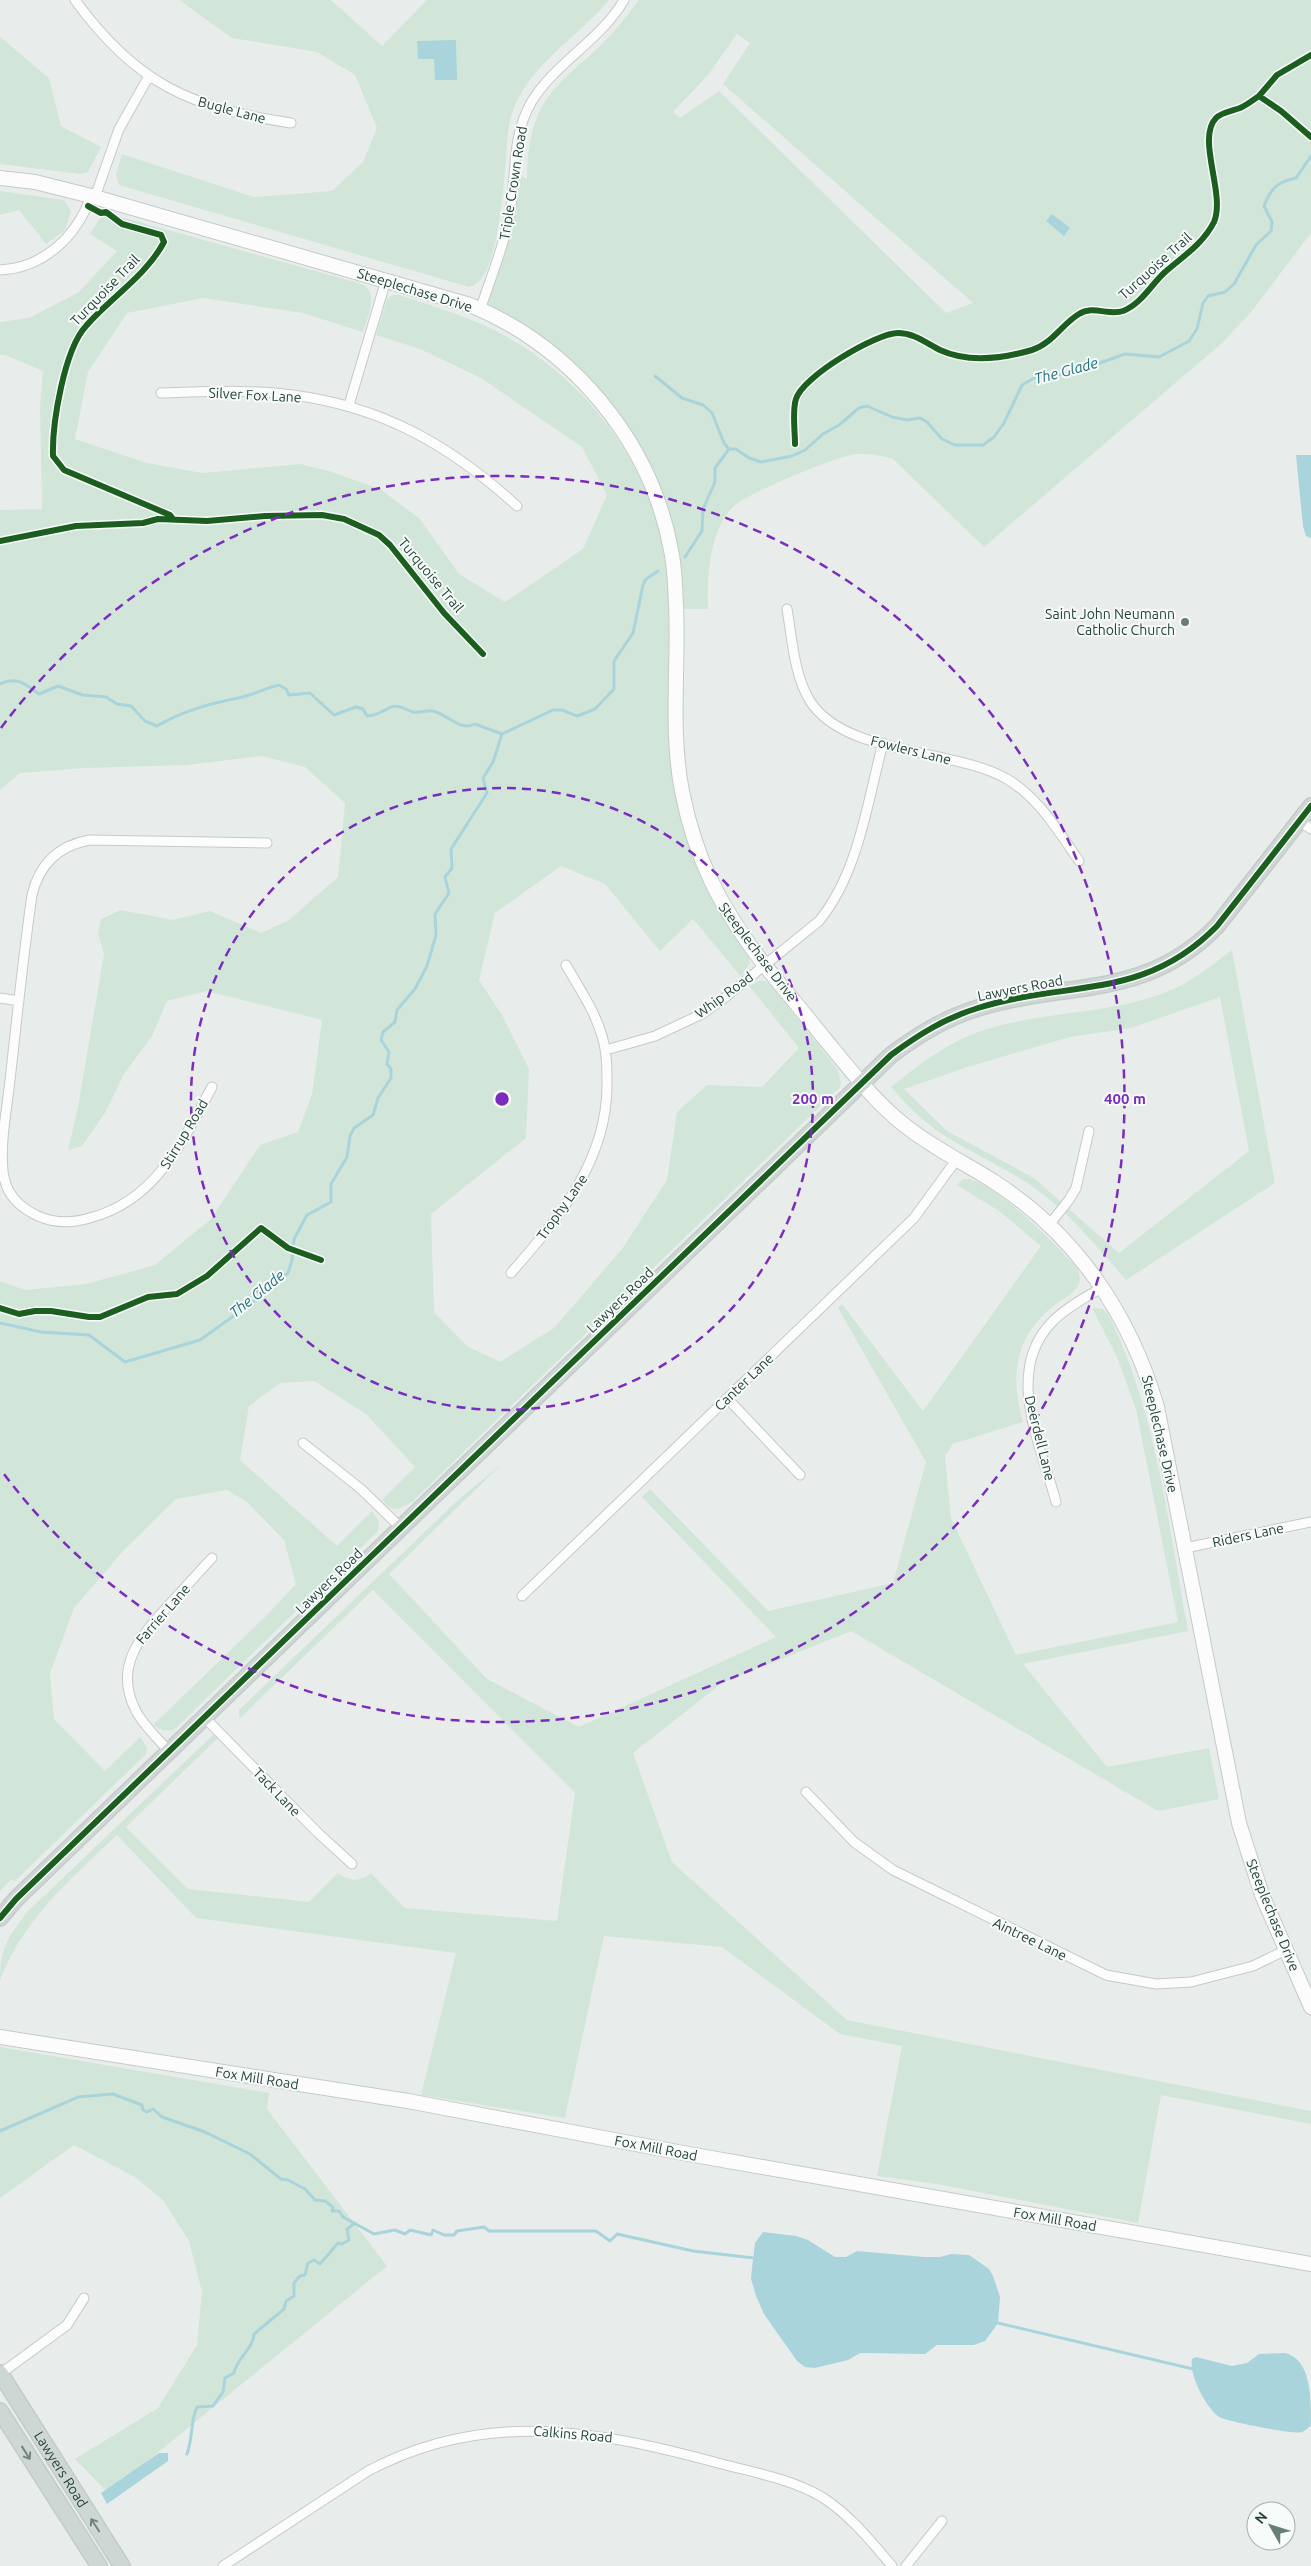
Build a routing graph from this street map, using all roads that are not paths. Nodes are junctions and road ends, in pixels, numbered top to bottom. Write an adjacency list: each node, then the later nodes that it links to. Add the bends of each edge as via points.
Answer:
1 (75, 0): 3 (street, Bugle Lane, via 105,38)
2 (624, 0): 9 (street, Triple Crown Road, via 602,29 542,88 524,116 516,147 506,235)
3 (149, 76): 4 (street, Bugle Lane, via 204,105); 6 (street, via 119,129)
4 (291, 124)
5 (0, 178): 6 (street, Steeplechase Drive, via 35,182)
6 (93, 197): 7 (street, via 78,225 55,250 26,265); 8 (street, Steeplechase Drive)
7 (0, 270)
8 (386, 280): 9 (street, Steeplechase Drive); 11 (street)
9 (480, 310): 19 (street, Steeplechase Drive, via 549,351 594,393 628,440 654,491 673,560 678,758 686,814 693,841 717,896)
10 (161, 393): 11 (street, Silver Fox Lane, via 260,392)
11 (349, 405): 12 (street, Silver Fox Lane, via 384,417 440,446 469,465)
12 (517, 506)
13 (787, 609): 14 (street, Fowlers Lane, via 800,675 810,701 838,727)
14 (883, 743): 18 (street, Fowlers Lane, via 980,767 1008,779 1036,802); 19 (street, Whip Road, via 849,872 841,890 804,935)
15 (1311, 806): 16 (main road, Lawyers Road)
16 (1305, 825): 24 (main road, Lawyers Road, via 1217,926 1174,962 1130,980 1000,1002 953,1017 911,1040)
17 (267, 843): 22 (street, Stirrup Road, via 89,840 60,850 46,862 34,883)
18 (1079, 861)
19 (764, 964): 23 (street, Whip Road, via 702,1014 655,1036); 24 (street, Steeplechase Drive)
20 (566, 965): 23 (street, Trophy Lane, via 596,1020)
21 (0, 998): 22 (street)
22 (19, 1001): 25 (street, Stirrup Road, via 3,1172 12,1196 28,1212 40,1218 68,1222 84,1220 132,1199 172,1158)
23 (606, 1050): 29 (street, Trophy Lane, via 606,1111 596,1152 575,1192)
24 (861, 1084): 27 (street, Steeplechase Drive, via 904,1125); 36 (main road, Lawyers Road)
25 (212, 1087)
26 (1089, 1131): 28 (street, via 1076,1188)
27 (957, 1159): 28 (street, Steeplechase Drive, via 997,1184); 31 (street, Canter Lane, via 914,1218)
28 (1049, 1225): 30 (street, Steeplechase Drive)
29 (511, 1272)
30 (1103, 1286): 34 (street, Deerdell Lane, via 1052,1322 1035,1346 1030,1361 1027,1391); 37 (street, Steeplechase Drive, via 1132,1338 1148,1376)
31 (727, 1398): 33 (street); 39 (street, Canter Lane)
32 (303, 1443): 36 (street, via 361,1489)
33 (800, 1475)
34 (1056, 1502)
35 (1311, 1522): 37 (street, Riders Lane)
36 (401, 1528): 40 (main road, Lawyers Road)
37 (1184, 1548): 45 (street, Steeplechase Drive, via 1239,1823 1255,1877)
38 (212, 1558): 41 (street, Farrier Lane, via 142,1635 130,1660 127,1675 135,1710)
39 (522, 1596)
40 (205, 1718): 41 (main road, Lawyers Road); 43 (street, Tack Lane)
41 (170, 1752): 44 (main road, Lawyers Road)
42 (806, 1792): 45 (street, Aintree Lane, via 854,1842 893,1870 1106,1975 1156,1984 1191,1982 1253,1966)
43 (352, 1864)
44 (0, 1918)
45 (1286, 1950): 46 (street, Steeplechase Drive)
46 (1311, 2007)
47 (0, 2037): 48 (street, Fox Mill Road, via 408,2101 702,2157)
48 (1311, 2264)
49 (84, 2298): 50 (street, via 68,2325)
50 (0, 2373): 54 (main road, Lawyers Road, one-way to 50)
51 (0, 2411): 53 (main road, Lawyers Road, one-way to 53)
52 (942, 2521): 57 (street)
53 (99, 2566)
54 (122, 2566)
55 (222, 2566): 56 (street, Calkins Road, via 368,2471 406,2452 470,2436 552,2430 625,2439 803,2488 845,2514)
56 (892, 2566)
57 (906, 2566)

